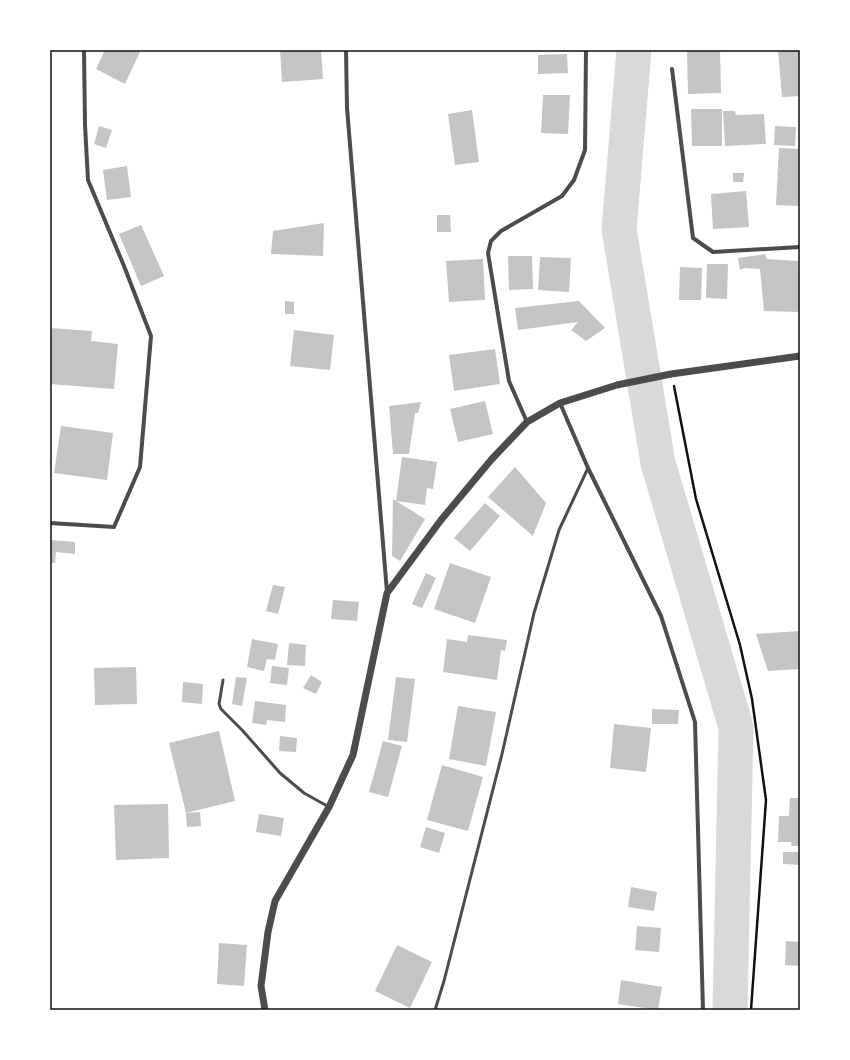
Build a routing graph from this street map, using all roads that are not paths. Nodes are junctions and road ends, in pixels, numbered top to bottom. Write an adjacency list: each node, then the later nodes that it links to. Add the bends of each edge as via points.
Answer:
1 (84, 50): 10 (street, via 88,180 151,336 140,467 114,527)
2 (346, 50): 11 (street, via 348,116)
3 (586, 50): 8 (street, via 585,150 574,180 562,196 501,231 491,241 488,253 509,381)
4 (672, 69): 5 (street, via 693,238 713,252)
5 (800, 247)
6 (800, 356): 7 (street, via 671,374 617,385)
7 (560, 403): 8 (street); 9 (street)
8 (527, 422): 11 (street, via 441,520)
9 (588, 468): 15 (lane, via 559,530 534,613 502,754); 16 (street, via 662,616 695,722)
10 (50, 523)
11 (387, 593): 13 (street, via 353,755)
12 (223, 680): 13 (lane, via 218,704 221,709 280,773 304,793)
13 (329, 807): 14 (street, via 275,901 261,986)
14 (265, 1010)
15 (435, 1010)
16 (703, 1010)

